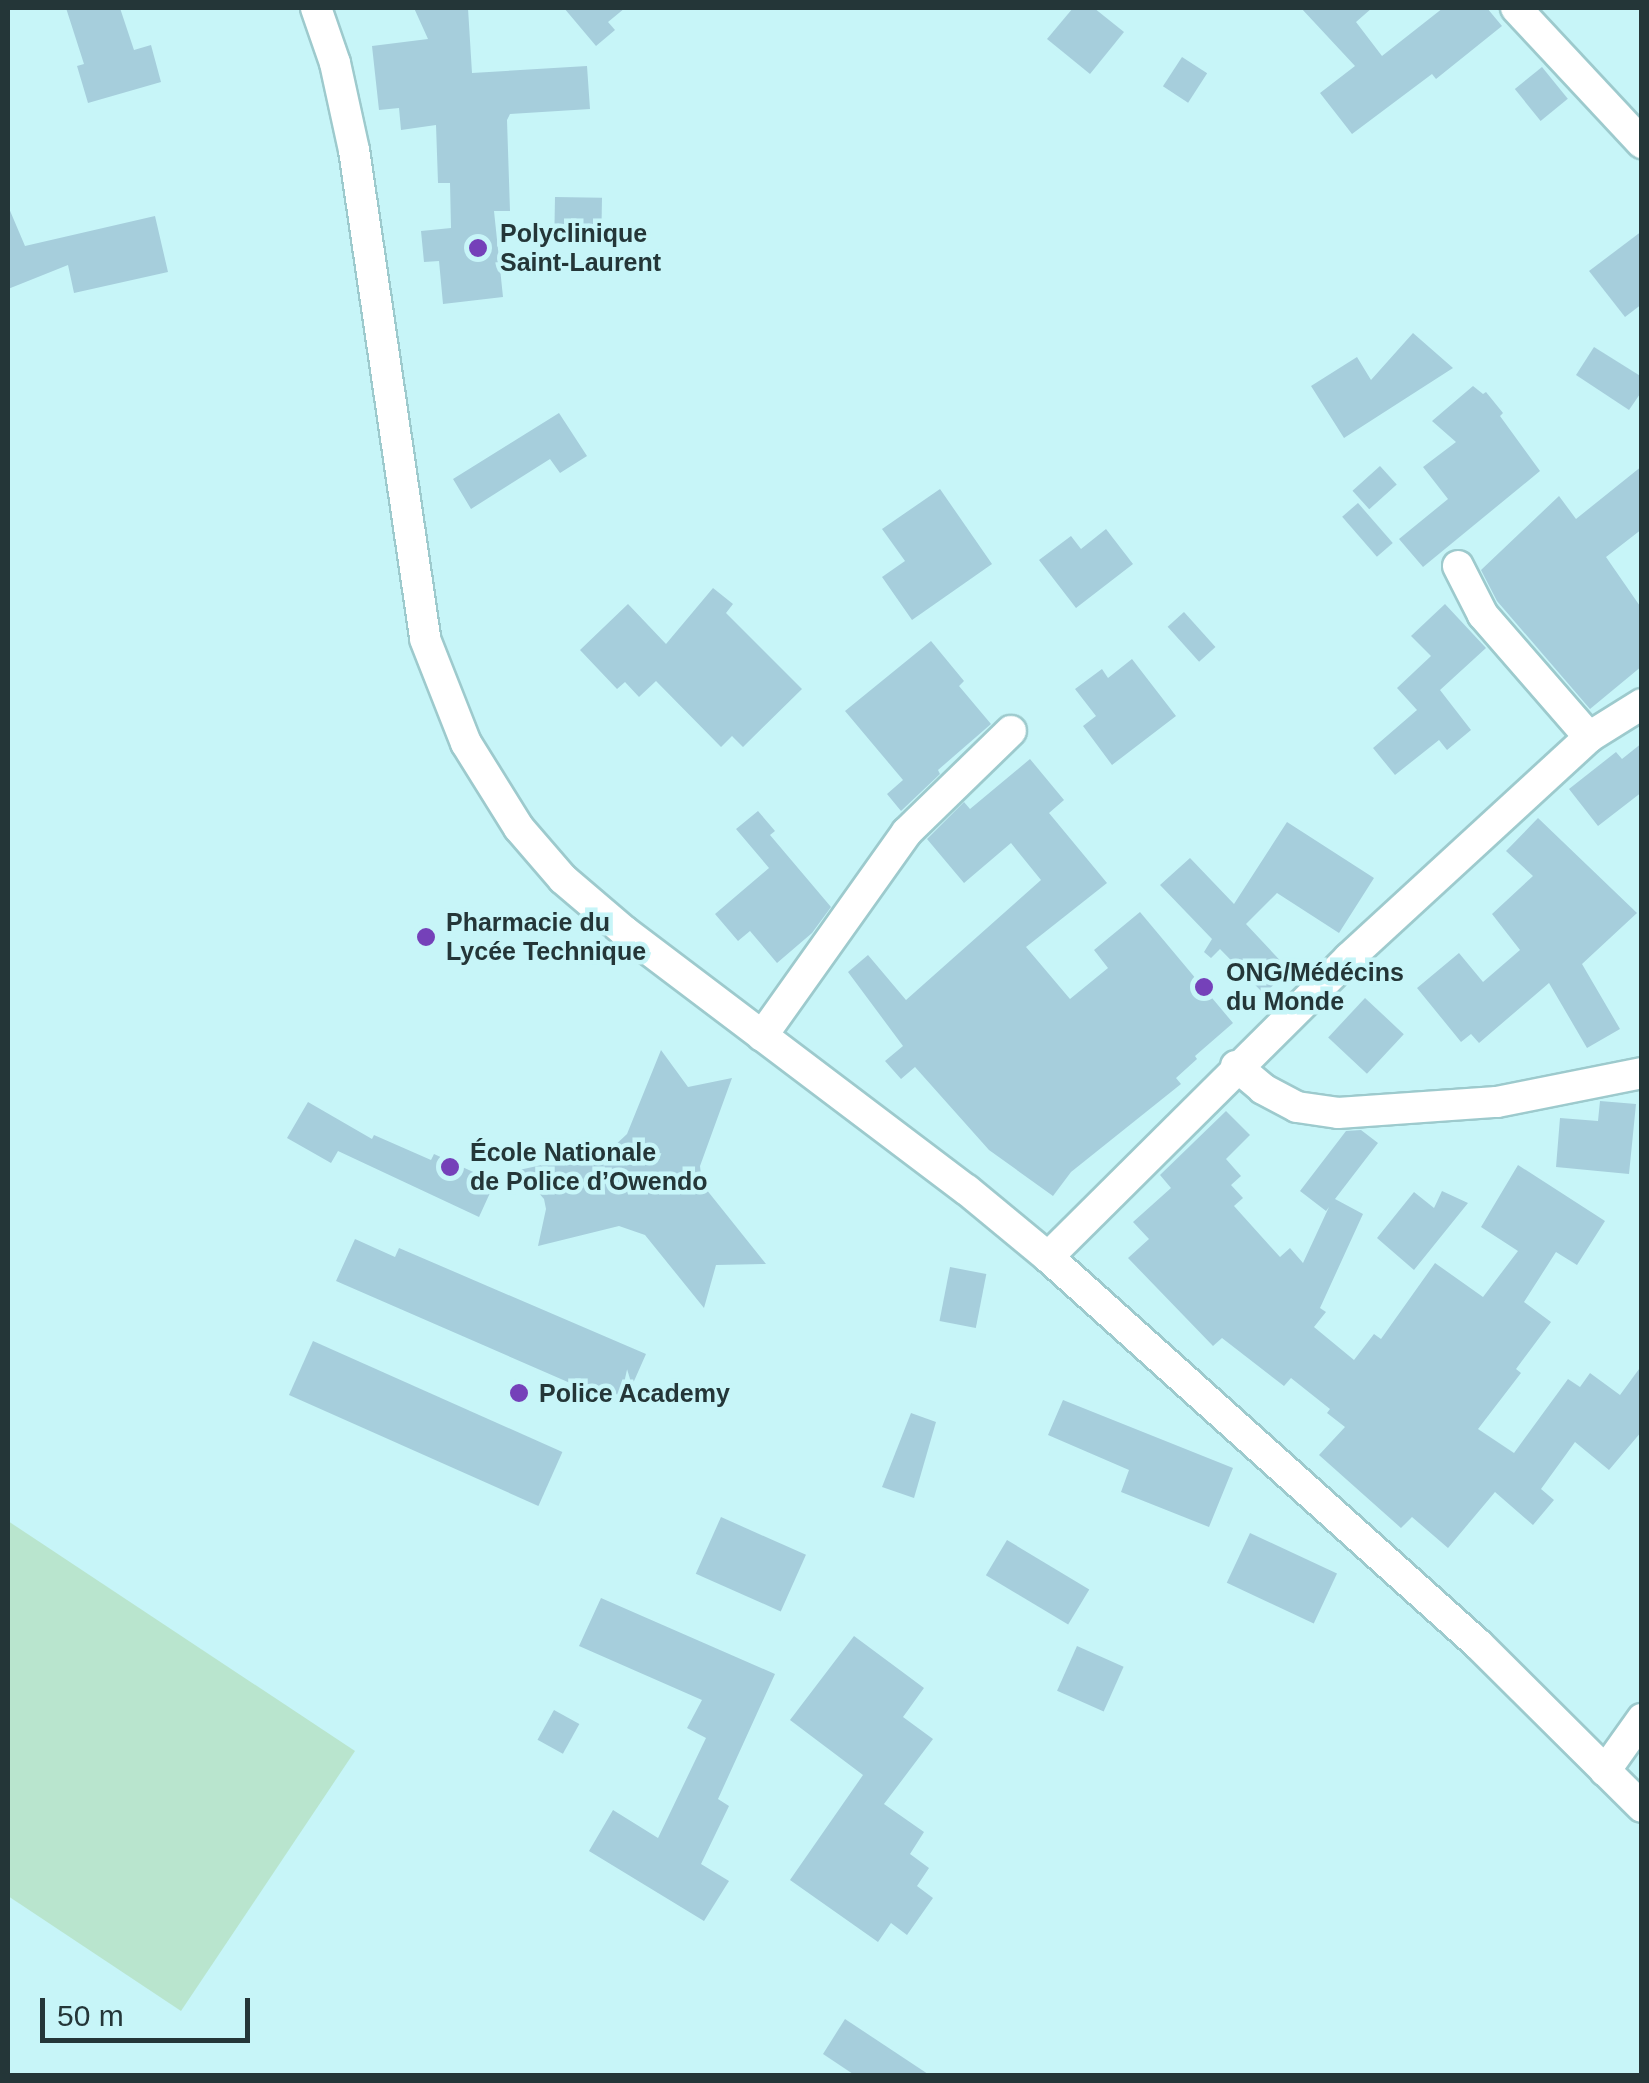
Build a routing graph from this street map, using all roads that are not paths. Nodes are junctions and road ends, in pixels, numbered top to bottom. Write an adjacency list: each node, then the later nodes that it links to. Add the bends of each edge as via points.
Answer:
1 (316, 8): 8 (street, via 354,150 416,598 450,711 500,801 563,879)
2 (1516, 8): 3 (street)
3 (1642, 143)
4 (1458, 566): 7 (street, via 1483,616)
5 (1642, 704): 7 (street)
6 (1011, 731): 8 (street, via 907,832)
7 (1589, 738): 9 (street)
8 (762, 1036): 11 (street)
9 (1236, 1066): 10 (street, via 1297,1106 1338,1113 1496,1102); 11 (street)
10 (1642, 1074)
11 (1048, 1256): 13 (street, via 1478,1644)
12 (1642, 1719): 13 (street)
13 (1605, 1771): 14 (street)
14 (1642, 1807)

